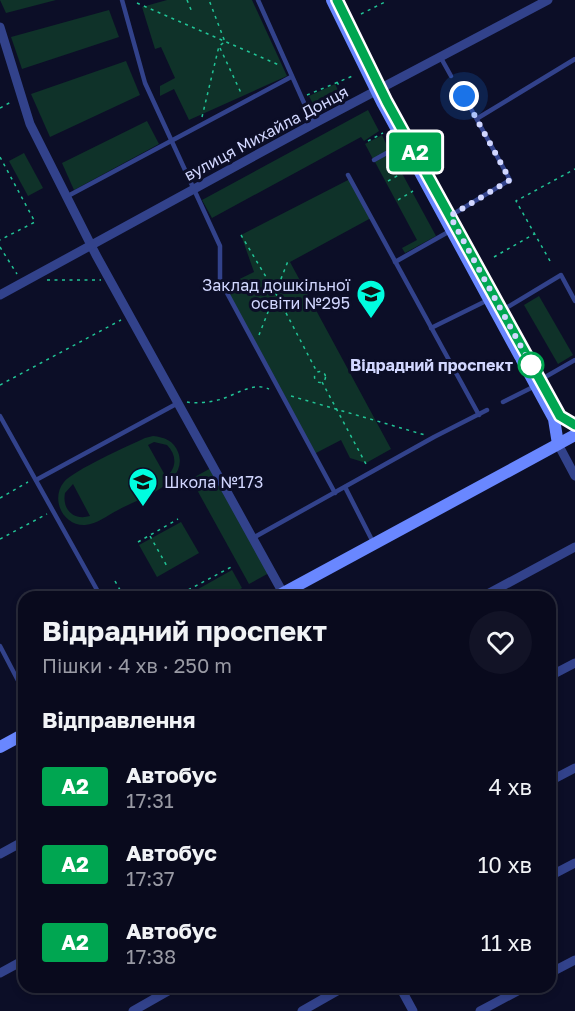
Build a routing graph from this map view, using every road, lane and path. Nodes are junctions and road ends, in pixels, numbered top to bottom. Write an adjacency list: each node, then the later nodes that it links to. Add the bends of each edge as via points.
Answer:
1 (122, 0): 32 (lane, via 145,83)
2 (188, 0): 9 (path)
3 (209, 0): 12 (path)
4 (258, 0): 16 (lane)
5 (334, 0): 21 (street)
6 (548, 0): 14 (street, вулиця Михайла Донця)
7 (385, 2): 10 (path)
8 (137, 3): 12 (path)
9 (192, 12)
10 (361, 14)
11 (0, 27): 43 (street, via 30,124)
12 (225, 42): 13 (path); 16 (path)
13 (219, 46): 26 (path); 30 (path)
14 (440, 57): 18 (lane); 21 (street, вулиця Михайла Донця)
15 (575, 58): 28 (lane)
16 (288, 69): 19 (lane)
17 (355, 75): 20 (path)
18 (451, 76)
19 (291, 77): 24 (lane); 26 (lane)
20 (337, 82): 22 (path); 24 (path)
21 (379, 90): 29 (street, вулиця Михайла Донця); 34 (street); 45 (street)
22 (342, 91)
23 (464, 96): 28 (lane)
24 (300, 97): 29 (lane)
25 (15, 100): 27 (path)
26 (246, 101): 30 (lane)
27 (0, 108)
28 (478, 118): 45 (lane, via 510,180)
29 (313, 124): 41 (street, вулиця Михайла Донця)
30 (199, 126): 32 (lane)
31 (383, 133): 33 (path)
32 (172, 140): 41 (lane); 43 (lane)
33 (368, 141)
34 (405, 143): 36 (lane); 46 (street)
35 (0, 157): 49 (path, via 34,222)
36 (374, 160)
37 (575, 168): 48 (path, via 516,201)
38 (404, 172): 40 (path)
39 (348, 175): 55 (lane)
40 (388, 181)
41 (194, 188): 50 (street, вулиця Михайла Донця); 66 (lane, via 220,246 220,280)
42 (413, 191): 44 (path)
43 (66, 197): 50 (street)
44 (398, 200)
45 (450, 216): 63 (street)
46 (452, 230): 55 (lane); 61 (street)
47 (241, 234): 59 (path)
48 (534, 234): 52 (path); 54 (path)
49 (0, 240)
50 (91, 246): 58 (street); 60 (street, вулиця Михайла Донця)
51 (0, 247): 56 (path)
52 (494, 257)
53 (288, 261): 59 (path)
54 (550, 261)
55 (395, 262): 65 (lane)
56 (20, 277)
57 (48, 280): 58 (path)
58 (110, 280): 64 (street)
59 (275, 292): 66 (path); 68 (path)
60 (0, 295)
61 (489, 299): 65 (lane); 70 (street)
62 (575, 301): 63 (lane, via 561,275)
63 (501, 311): 70 (street)
64 (129, 315): 71 (path); 73 (street)
65 (431, 328): 77 (lane)
66 (255, 346): 72 (lane)
67 (575, 360): 70 (lane)
68 (317, 372): 69 (path, via 315,378); 69 (path, via 326,375)
69 (322, 382): 75 (path)
70 (538, 383): 74 (lane); 79 (street, via 560,416); 82 (street, via 554,419)
71 (0, 385)
72 (283, 394): 73 (path, via 265,387 249,388 220,399); 75 (path); 87 (lane)
73 (177, 402): 85 (lane); 92 (street)
74 (503, 402)
75 (337, 409): 81 (path); 83 (path)
76 (487, 410): 77 (lane)
77 (478, 415): 81 (lane)
78 (0, 416): 85 (lane)
79 (575, 424)
80 (575, 435): 82 (street)
81 (434, 437): 83 (lane)
82 (558, 444): 84 (street); 95 (street)
83 (371, 473): 86 (lane)
84 (575, 476)
85 (35, 479): 88 (path); 89 (lane)
86 (345, 488): 87 (lane); 95 (lane)
87 (335, 493): 92 (lane)
88 (0, 498)
89 (53, 510): 93 (path); 100 (lane)
90 (178, 519): 91 (path)
91 (149, 536): 94 (path); 98 (path)
92 (253, 538): 103 (street)
93 (0, 539)
94 (138, 542)
95 (374, 544): 104 (street)
96 (575, 547): 105 (street)
97 (233, 566): 102 (path)
98 (168, 568)
99 (115, 581): 101 (path)
100 (98, 591)
101 (121, 591)
102 (186, 591)
103 (278, 591)
104 (287, 591)
105 (493, 591)
106 (0, 646): 109 (lane)
107 (575, 663): 108 (street)
108 (556, 673)
109 (18, 680)
110 (18, 737): 111 (street)
111 (0, 747)
112 (575, 768): 113 (street)
113 (556, 778)
114 (18, 843): 115 (street)
115 (0, 854)
116 (575, 863): 117 (street)
117 (556, 873)
118 (575, 960): 120 (street)
119 (18, 963): 121 (street)
120 (556, 970)
121 (0, 973)
122 (164, 993): 126 (street)
123 (334, 993): 127 (street)
124 (403, 993): 128 (street)
125 (514, 993): 129 (street)
126 (133, 1011)
127 (302, 1011)
128 (413, 1011)
129 (480, 1011)

